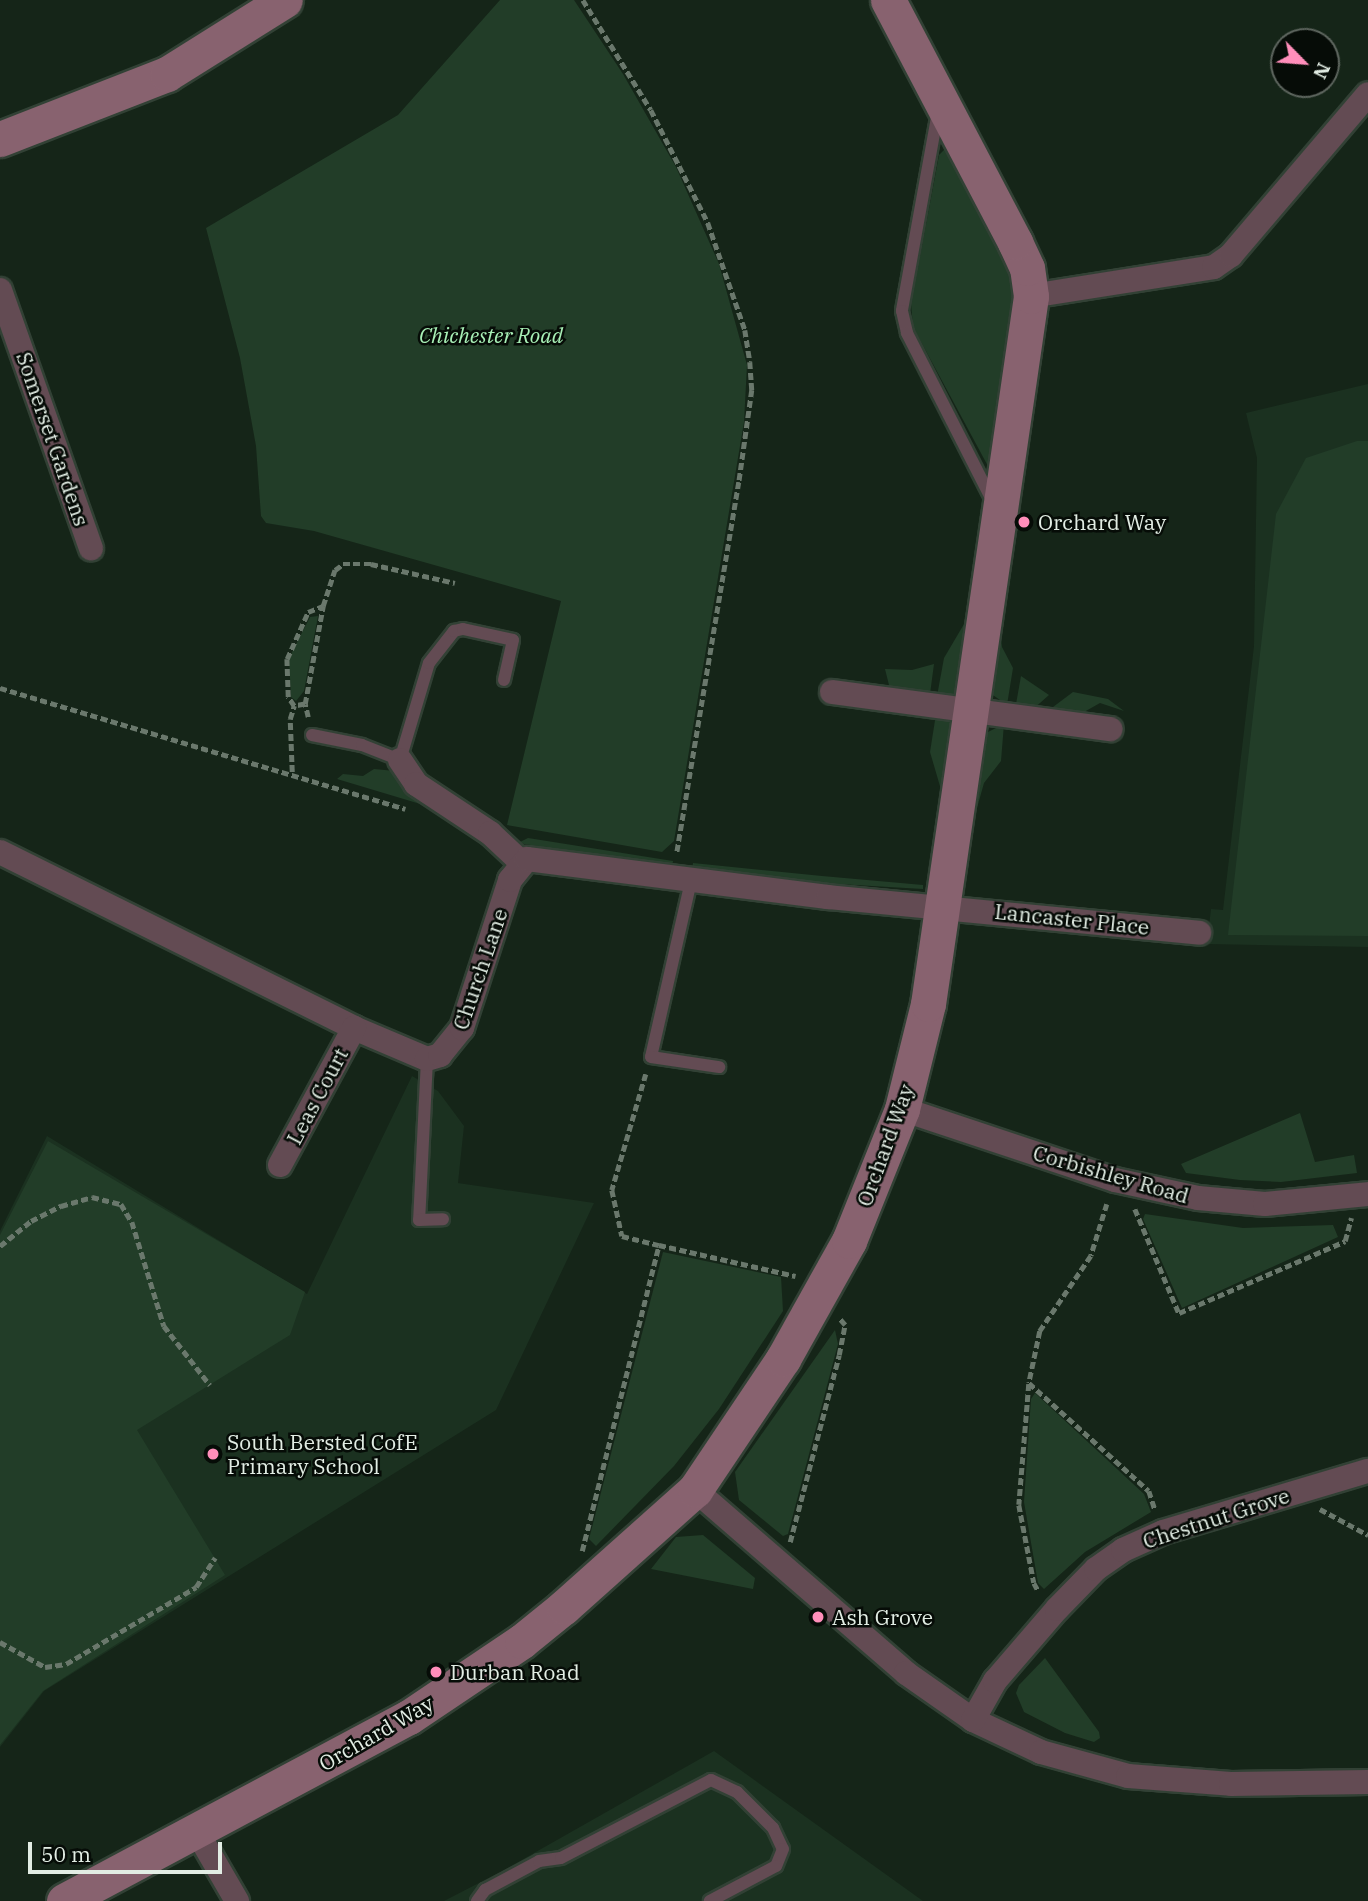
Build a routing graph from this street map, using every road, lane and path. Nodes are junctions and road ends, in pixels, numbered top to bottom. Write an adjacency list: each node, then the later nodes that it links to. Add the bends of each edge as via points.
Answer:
1 (285, 0): 6 (street, via 167,75)
2 (583, 0): 26 (path, via 651,110 708,223 745,330 750,362 752,390 739,482 677,852)
3 (888, 0): 5 (street, Orchard Way)
4 (1368, 94): 8 (street, via 1231,255 1214,267)
5 (940, 104): 8 (street, Orchard Way, via 1015,242 1027,268); 9 (lane, via 902,312 907,333)
6 (0, 139)
7 (0, 290): 10 (street, Somerset Gardens)
8 (1031, 296): 9 (street, Orchard Way)
9 (997, 510): 18 (street, Orchard Way)
10 (92, 548)
11 (455, 583): 12 (path, via 371,564 343,564 335,570)
12 (323, 606): 16 (path); 17 (path, via 308,612 290,645 286,676)
13 (503, 680): 21 (lane, via 513,640 454,631 429,663)
14 (0, 688): 22 (path)
15 (832, 692): 18 (street)
16 (305, 704): 17 (path); 20 (path)
17 (294, 706): 22 (path, via 290,719)
18 (971, 711): 19 (street); 27 (street, Orchard Way)
19 (1111, 729)
20 (312, 735): 21 (lane, via 362,745)
21 (400, 760): 25 (street, via 416,784 489,832)
22 (292, 772): 23 (path)
23 (417, 813)
24 (0, 852): 29 (street)
25 (520, 862): 26 (street, via 537,858); 31 (street, Church Lane, via 510,880 462,1028 440,1055)
26 (683, 880): 27 (street); 30 (lane)
27 (946, 905): 28 (street, Lancaster Place); 33 (street, Orchard Way)
28 (1199, 933)
29 (354, 1028): 31 (street); 34 (street, Leas Court)
30 (651, 1057): 32 (lane); 38 (path, via 612,1190 622,1236)
31 (427, 1059): 37 (lane, via 419,1220)
32 (719, 1067)
33 (902, 1109): 35 (street, Corbishley Road); 40 (street, Orchard Way)
34 (280, 1165)
35 (1115, 1180): 36 (street, Corbishley Road, via 1221,1202 1265,1204); 36 (path, via 1133,1206 1179,1313 1345,1241); 41 (path, via 1091,1256 1040,1331)
36 (1363, 1195)
37 (443, 1219)
38 (659, 1245): 40 (path); 49 (path)
39 (0, 1246): 42 (path, via 37,1217 61,1206 92,1197 121,1204 132,1222 164,1326)
40 (824, 1291): 44 (street, Orchard Way); 50 (path, via 845,1325 790,1541)
41 (1029, 1383): 46 (path, via 1149,1491); 51 (path, via 1019,1505 1034,1583)
42 (210, 1385)
43 (1368, 1471): 45 (street, Chestnut Grove)
44 (695, 1490): 50 (street); 55 (street, Orchard Way, via 543,1624 470,1678 409,1717)
45 (1305, 1490): 46 (street, Chestnut Grove); 47 (path, via 1325,1514)
46 (1163, 1532): 51 (street, Chestnut Grove, via 1123,1550 1096,1569)
47 (1368, 1535)
48 (215, 1558): 52 (path, via 196,1587 66,1664 45,1667)
49 (578, 1563)
50 (788, 1574): 53 (street, via 906,1673)
51 (1057, 1609): 53 (street, Chestnut Grove, via 995,1681)
52 (0, 1642)
53 (974, 1720): 54 (street, via 1041,1752 1128,1776 1231,1784)
54 (1368, 1782)
55 (197, 1832): 56 (street, Orchard Way); 57 (street)
56 (64, 1901)
57 (237, 1901)
58 (477, 1901): 59 (lane, via 485,1890 540,1861 561,1858 711,1780 737,1792 772,1828 783,1849 776,1866)
59 (710, 1901)

